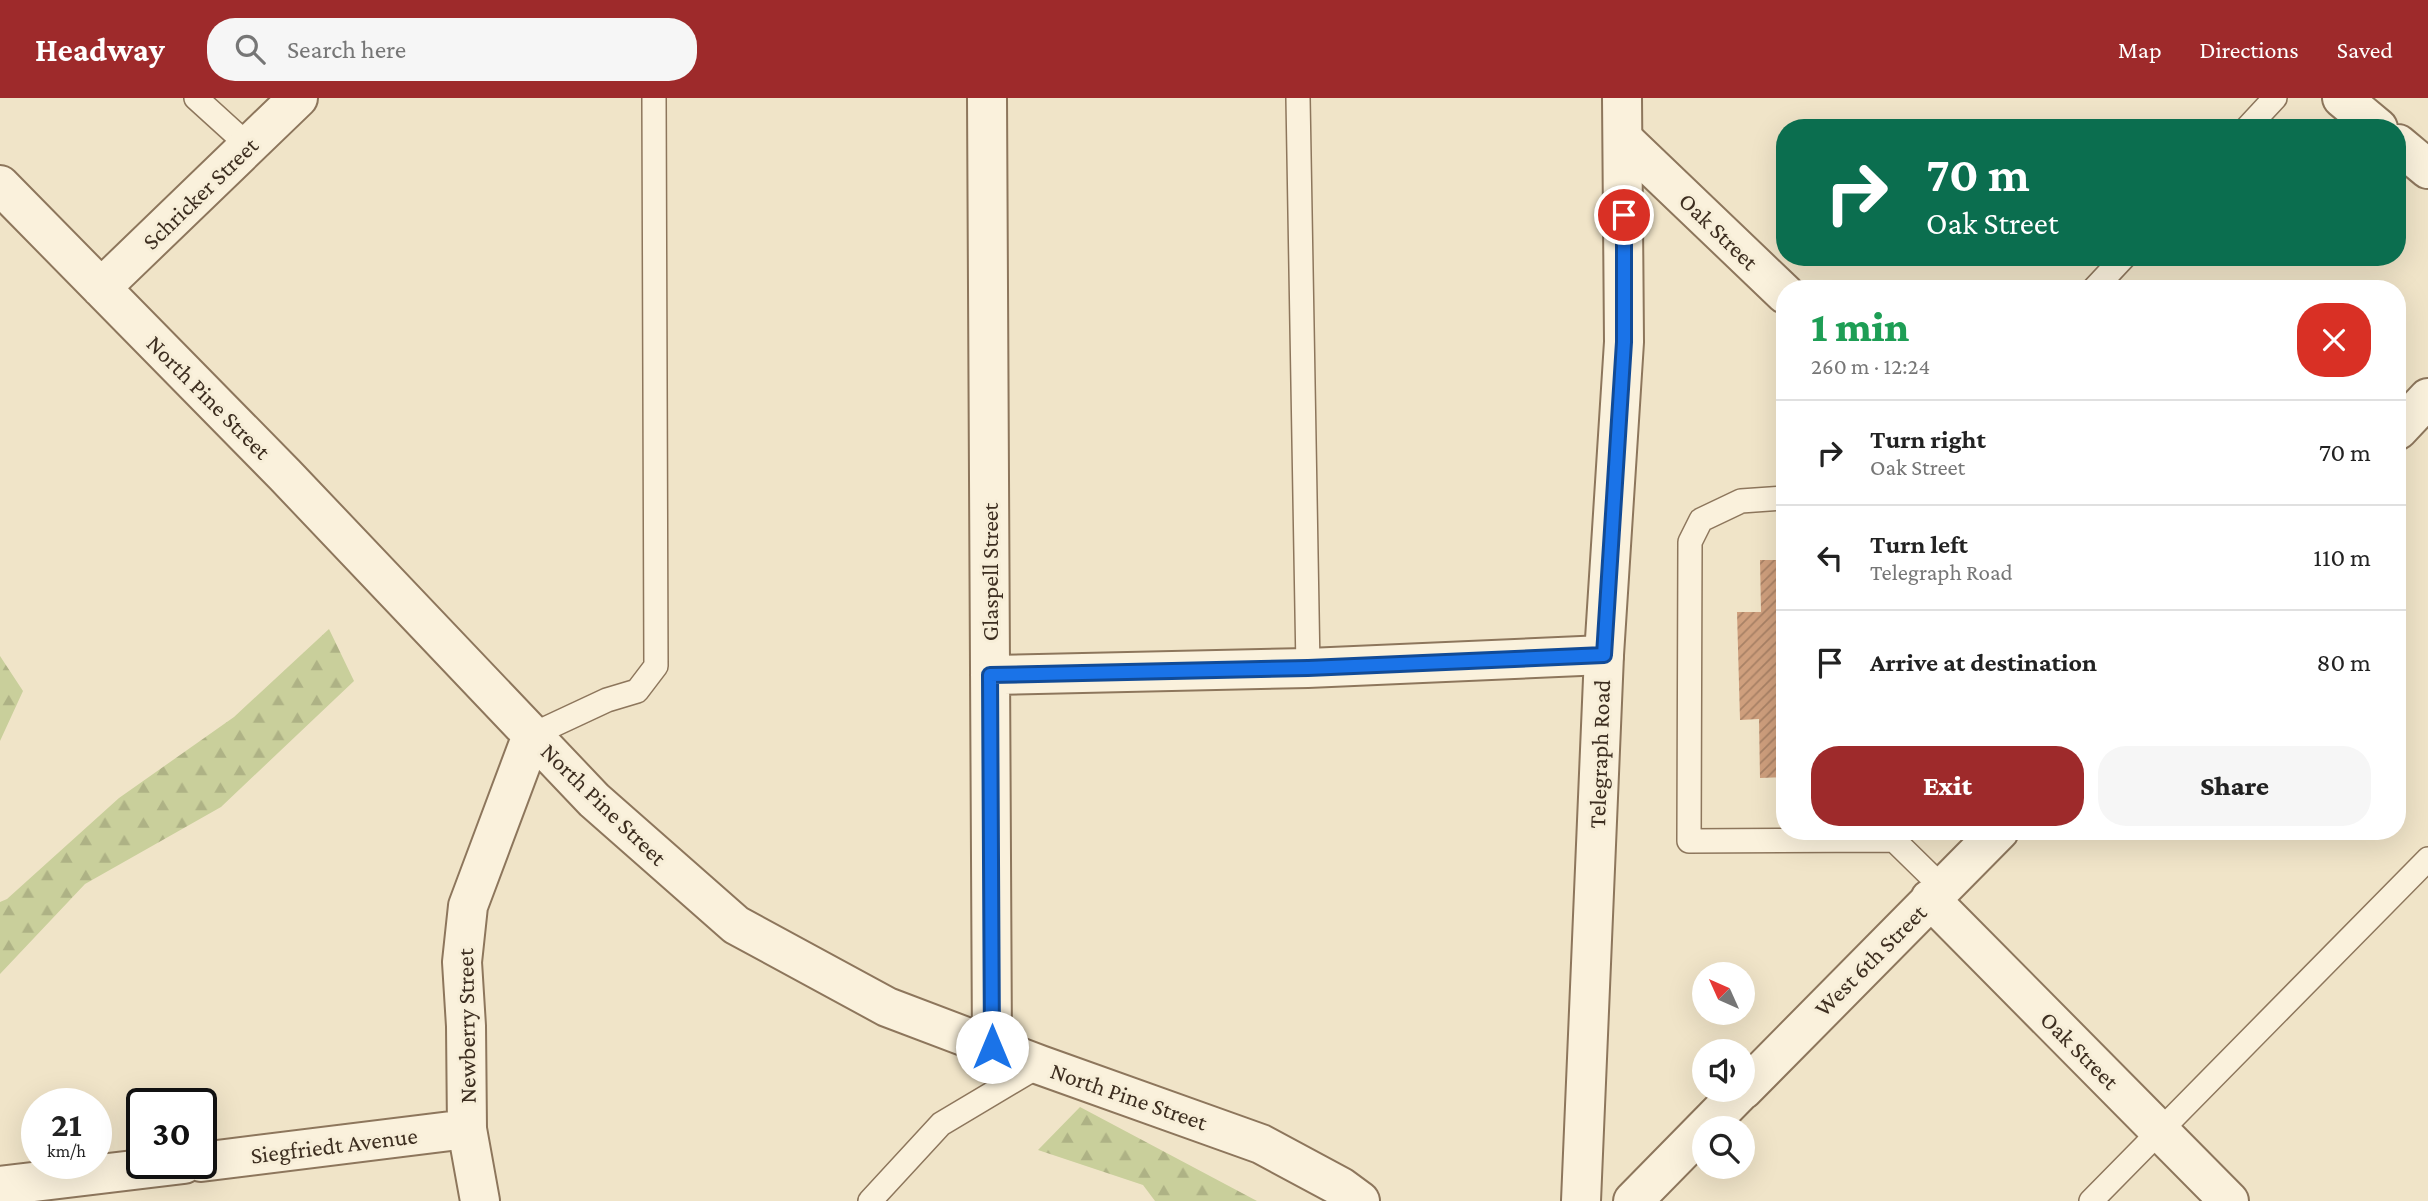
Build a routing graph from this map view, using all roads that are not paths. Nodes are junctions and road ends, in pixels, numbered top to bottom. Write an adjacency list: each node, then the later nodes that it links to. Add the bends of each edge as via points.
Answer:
1 (197, 98): 12 (lane)
2 (298, 98): 12 (street, Schricker Street)
3 (654, 98): 26 (lane, via 656,666 637,691)
4 (987, 98): 25 (street, Glaspell Street)
5 (1298, 98): 24 (lane)
6 (1622, 98): 11 (street, Telegraph Road)
7 (2275, 98): 9 (lane)
8 (2342, 98): 10 (street)
9 (2255, 119)
10 (2367, 119)
11 (1624, 139): 18 (street, Oak Street); 23 (street, Telegraph Road, via 1624,342)
12 (250, 147): 19 (street, Schricker Street)
13 (2406, 151): 14 (street)
14 (2428, 169)
15 (0, 185): 19 (street, North Pine Street)
16 (2116, 266): 17 (lane)
17 (2102, 280)
18 (1776, 285)
19 (101, 288): 26 (street, North Pine Street, via 285,474)
20 (2428, 398): 21 (street)
21 (2406, 421)
22 (1776, 499): 27 (lane, via 1741,501 1702,520 1690,542 1689,841)
23 (1604, 655): 24 (street); 44 (street, Telegraph Road)
24 (1308, 668): 25 (street)
25 (990, 675): 32 (street, Glaspell Street)
26 (531, 735): 32 (street, North Pine Street, via 594,800 736,925 887,1007); 36 (street, Newberry Street, via 468,906 462,962)
27 (1894, 840)
28 (1894, 840): 31 (lane)
29 (1990, 840): 31 (street, West 6th Street)
30 (2428, 859): 37 (lane)
31 (1936, 893): 34 (street, West 6th Street); 37 (street, Oak Street)
32 (992, 1047): 33 (street, North Pine Street)
33 (1040, 1065): 42 (lane, via 941,1124); 43 (street, North Pine Street, via 1261,1144)
34 (1755, 1078)
35 (1731, 1102): 45 (street, West 6th Street)
36 (467, 1129): 38 (street, Siegfriedt Avenue); 41 (street, Newberry Street)
37 (2161, 1131): 46 (lane); 47 (street, Oak Street)
38 (217, 1160)
39 (126, 1171): 40 (street)
40 (0, 1186)
41 (480, 1201)
42 (870, 1201)
43 (1360, 1201)
44 (1581, 1201)
45 (1633, 1201)
46 (2091, 1201)
47 (2230, 1201)

